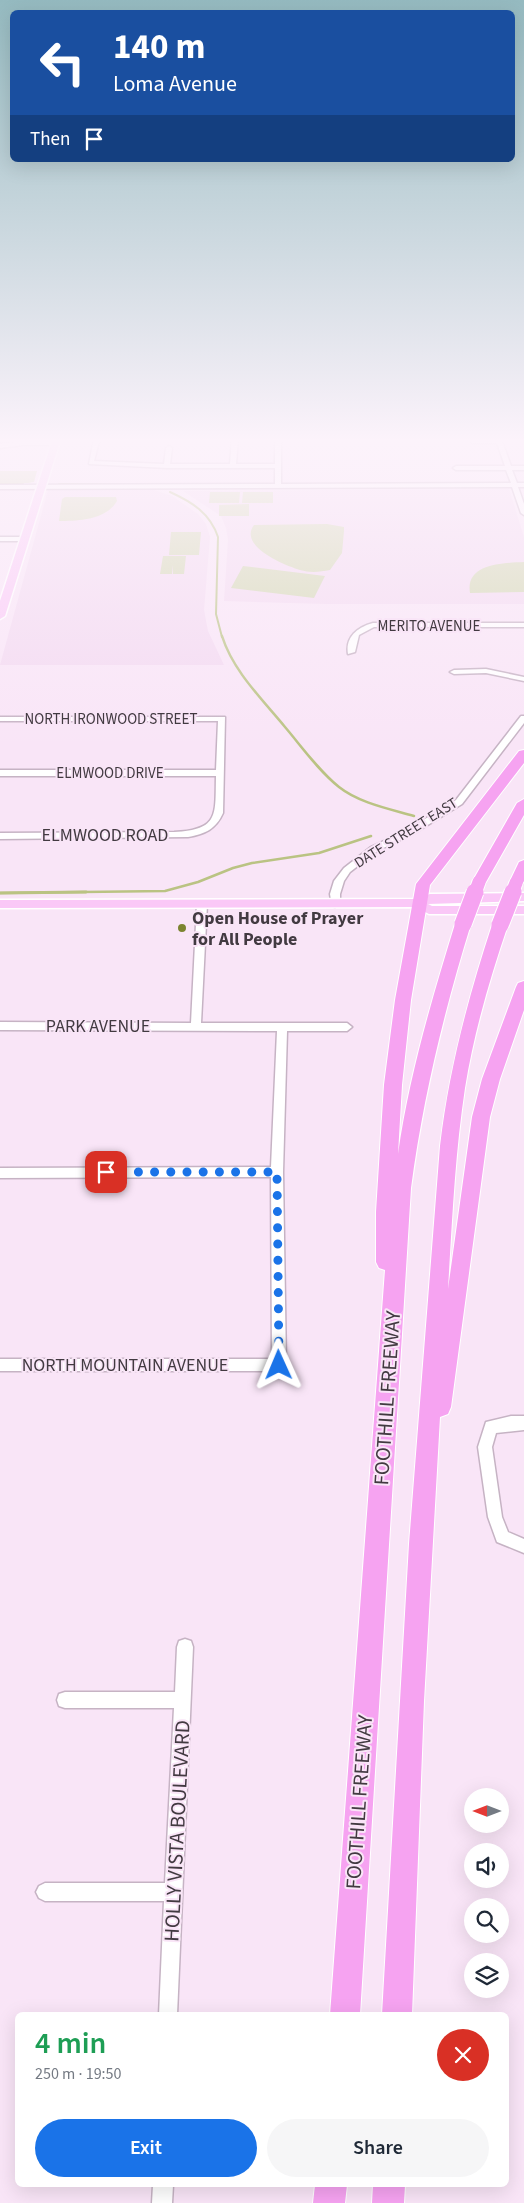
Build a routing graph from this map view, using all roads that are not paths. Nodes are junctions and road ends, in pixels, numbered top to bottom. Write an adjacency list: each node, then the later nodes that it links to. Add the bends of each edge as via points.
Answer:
1 (23, 541): 2 (main road)
2 (1, 606): 3 (main road)
3 (0, 616)
4 (524, 625): 5 (street, MERITO AVENUE, via 372,626 361,628 354,636)
5 (351, 652)
6 (454, 672): 7 (street, via 486,672)
7 (524, 680)
8 (0, 718): 12 (street, NORTH IRONWOOD STREET, via 222,719)
9 (524, 718): 20 (street, DATE STREET EAST, via 459,802 410,832 374,849 347,870 339,880)
10 (524, 754): 17 (highway, via 423,884)
11 (0, 773): 12 (street, ELMWOOD DRIVE)
12 (220, 773): 14 (street, ELMWOOD ROAD, via 216,822 208,829 192,834)
13 (524, 803): 30 (highway, FOOTHILL FREEWAY, bridge, via 479,882 463,924 440,996 415,1105 398,1226)
14 (0, 836)
15 (524, 865): 32 (highway, bridge, via 481,984 454,1111)
16 (524, 897): 17 (main road, via 430,898)
17 (418, 903): 20 (main road); 21 (main road, via 429,910); 30 (highway, via 396,1050 386,1202)
18 (0, 904): 19 (main road)
19 (202, 904): 20 (main road); 23 (street)
20 (335, 904)
21 (524, 910)
22 (524, 987): 32 (highway, via 481,1117 449,1354)
23 (196, 1025): 24 (street, PARK AVENUE); 25 (street, PARK AVENUE)
24 (0, 1026)
25 (282, 1026): 26 (street, PARK AVENUE); 27 (street)
26 (348, 1027)
27 (277, 1172): 28 (street); 29 (street, NORTH MOUNTAIN AVENUE, via 279,1365)
28 (0, 1173)
29 (0, 1365)
30 (388, 1415): 40 (highway, FOOTHILL FREEWAY)
31 (524, 1422): 33 (street, via 492,1427 485,1447 495,1517 502,1536)
32 (424, 1493): 41 (highway)
33 (524, 1546)
34 (185, 1647): 36 (street, HOLLY VISTA BOULEVARD)
35 (65, 1700): 36 (street)
36 (183, 1700): 38 (street, HOLLY VISTA BOULEVARD)
37 (46, 1892): 38 (street)
38 (173, 1892): 39 (street, HOLLY VISTA BOULEVARD)
39 (168, 2012)
40 (345, 2012)
41 (397, 2012)
42 (163, 2187): 45 (street)
43 (331, 2187): 46 (highway)
44 (389, 2187): 47 (highway)
45 (162, 2203)
46 (329, 2203)
47 (388, 2203)

